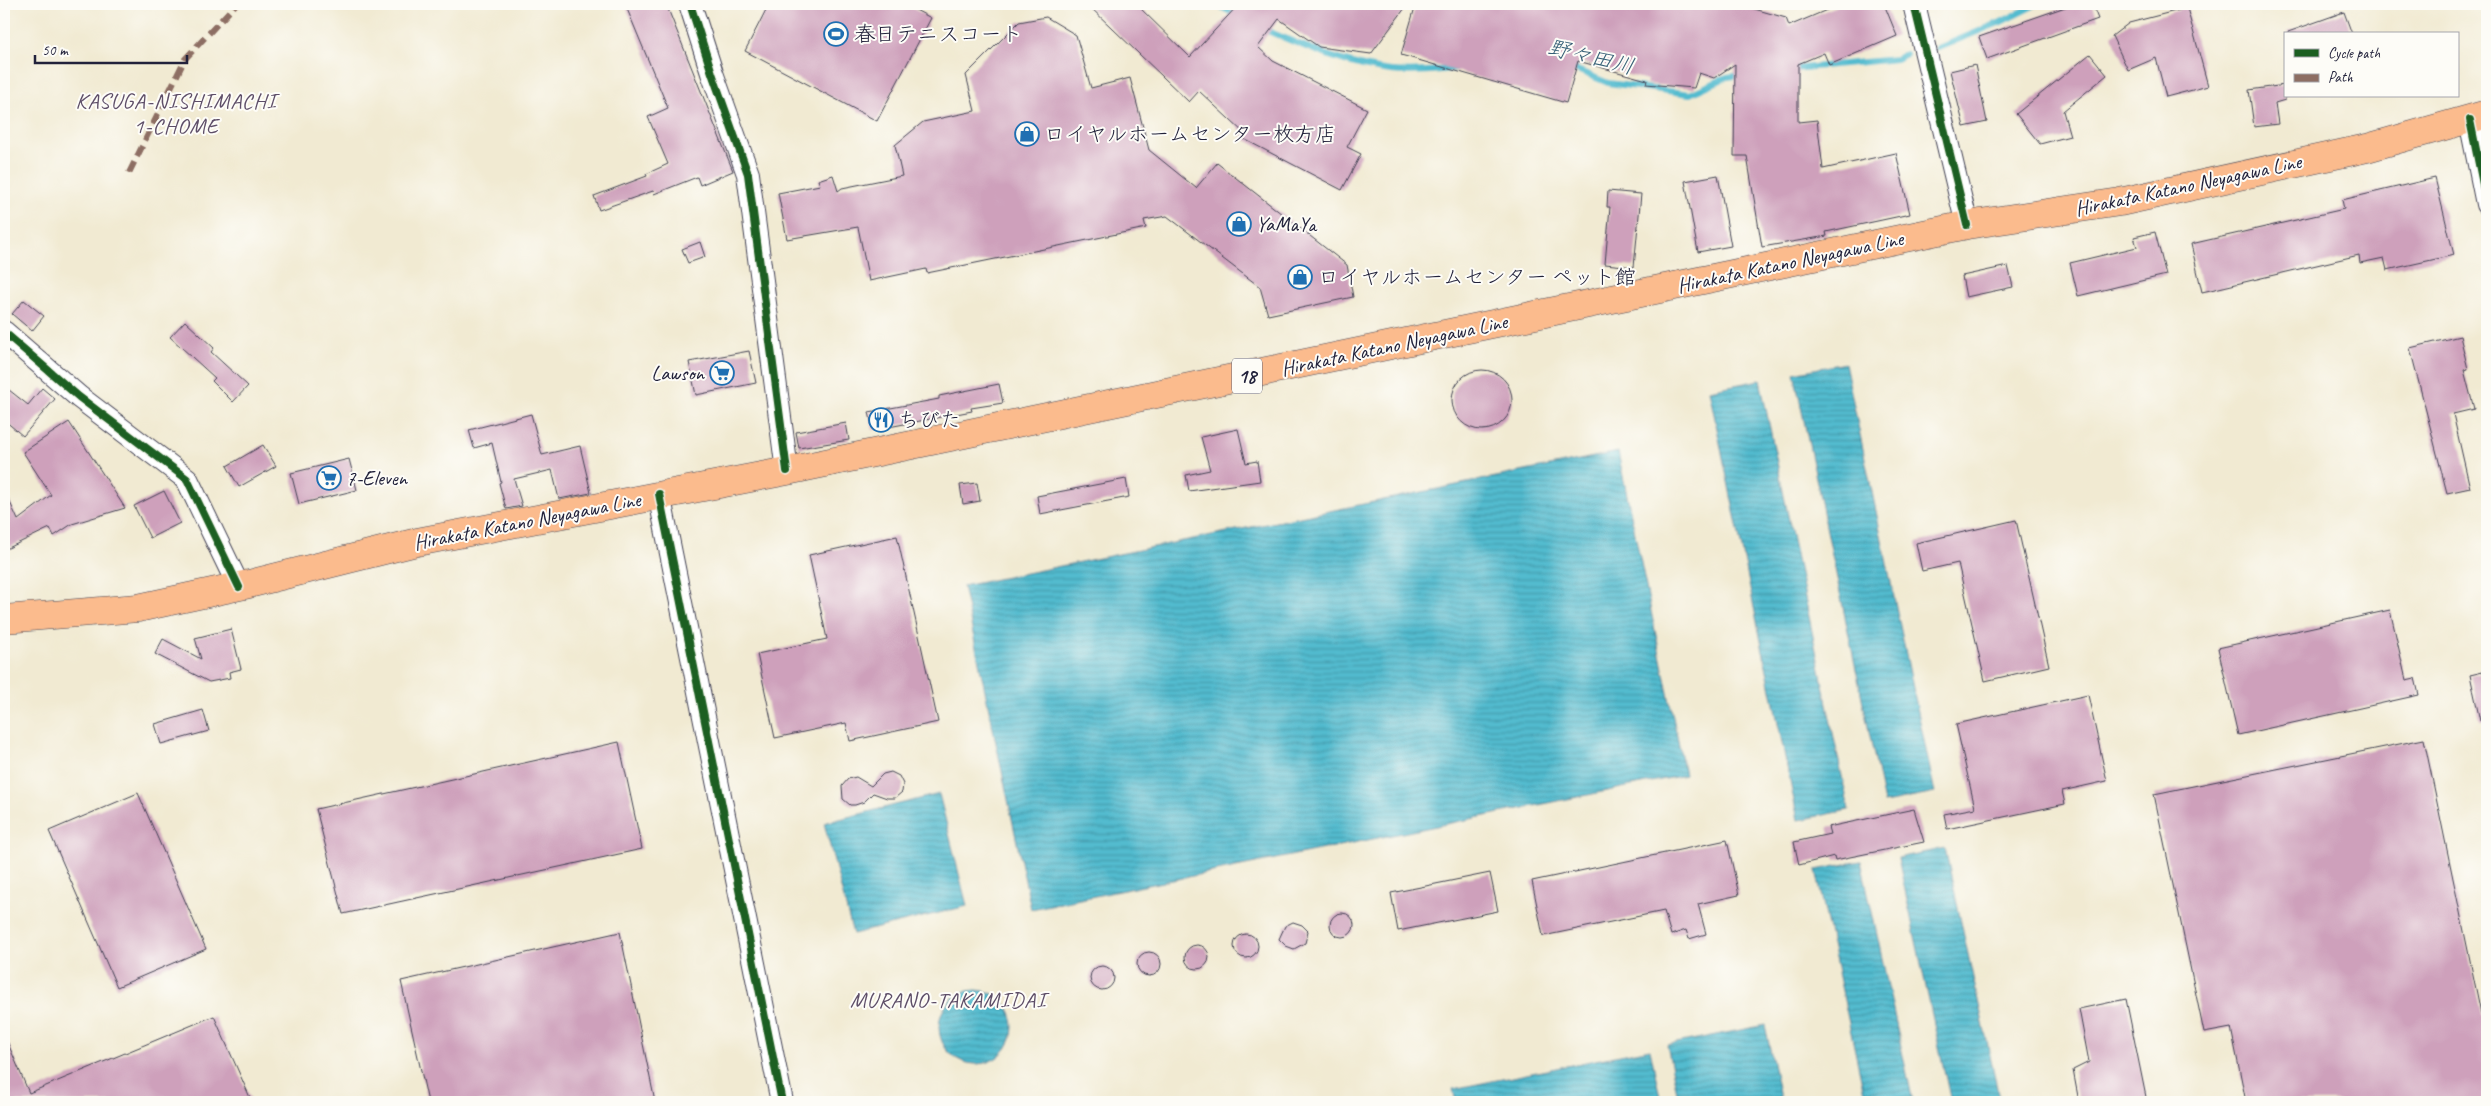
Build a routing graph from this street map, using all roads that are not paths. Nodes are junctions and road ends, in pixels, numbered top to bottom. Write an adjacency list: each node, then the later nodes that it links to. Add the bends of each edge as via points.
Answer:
1 (690, 4): 7 (street, via 748,174)
2 (1914, 4): 5 (street)
3 (2479, 117): 4 (street); 5 (main road, Hirakata Katano Neyagawa Line / 18, via 2367,148 2120,202)
4 (2487, 204)
5 (1967, 225): 7 (main road, Hirakata Katano Neyagawa Line / 18)
6 (4, 332): 9 (street, via 79,397 187,479)
7 (787, 471): 8 (main road, Hirakata Katano Neyagawa Line / 18)
8 (659, 494): 9 (main road, Hirakata Katano Neyagawa Line / 18, via 418,542); 11 (street)
9 (239, 587): 10 (main road, Hirakata Katano Neyagawa Line / 18, via 138,608)
10 (4, 619)
11 (782, 1102)

